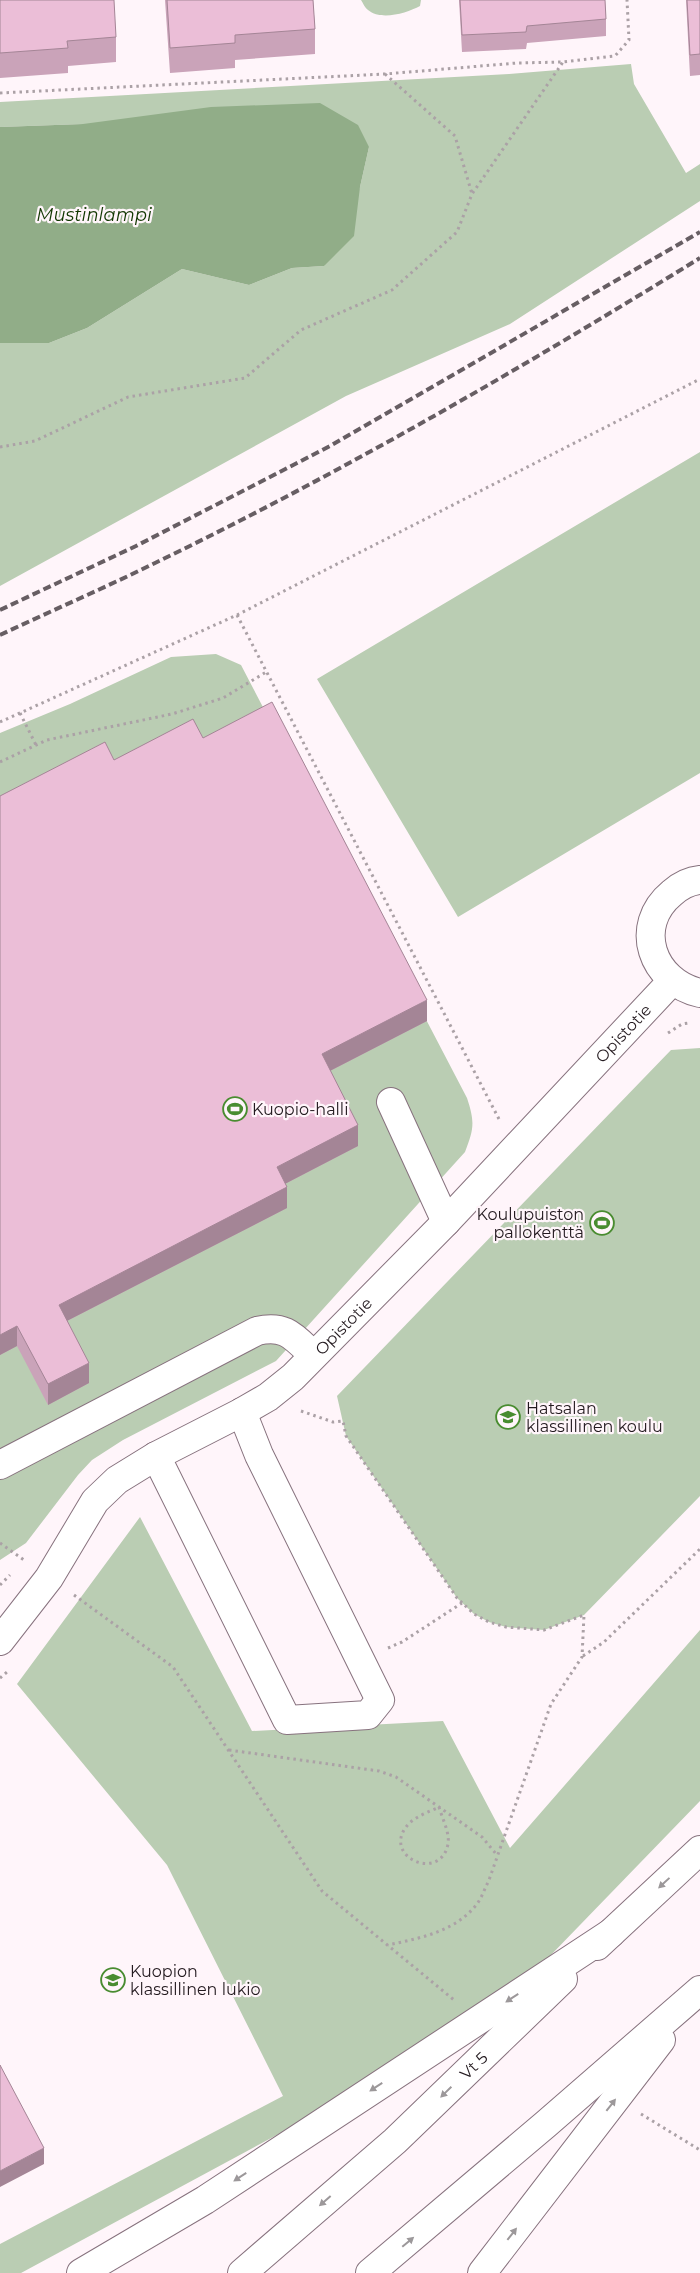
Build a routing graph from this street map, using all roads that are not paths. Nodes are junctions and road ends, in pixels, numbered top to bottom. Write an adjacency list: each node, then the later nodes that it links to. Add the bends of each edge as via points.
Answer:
1 (700, 880): 2 (main road, via 678,887 664,899 654,915 650,933 652,951)
2 (672, 982): 3 (main road); 5 (main road, Opistotie)
3 (700, 992)
4 (391, 1102): 5 (main road)
5 (446, 1222): 6 (main road, Opistotie)
6 (313, 1356): 7 (main road, Opistotie, via 280,1387); 9 (main road, via 285,1331 270,1328 257,1331)
7 (242, 1412): 8 (main road, Opistotie); 8 (main road, via 259,1455 380,1700 368,1715 287,1720)
8 (156, 1456): 10 (main road, Opistotie, via 117,1480 95,1501 49,1578)
9 (0, 1465)
10 (0, 1641)
11 (700, 1850): 12 (main road, Vt 5, one-way to 12)
12 (611, 1933): 14 (main road, one-way to 14, via 205,2200); 15 (main road, Vt 5, one-way to 15, via 395,2141)
13 (699, 1990): 16 (main road, one-way to 13); 17 (main road, one-way to 13)
14 (80, 2273)
15 (242, 2273)
16 (370, 2273)
17 (482, 2273)

